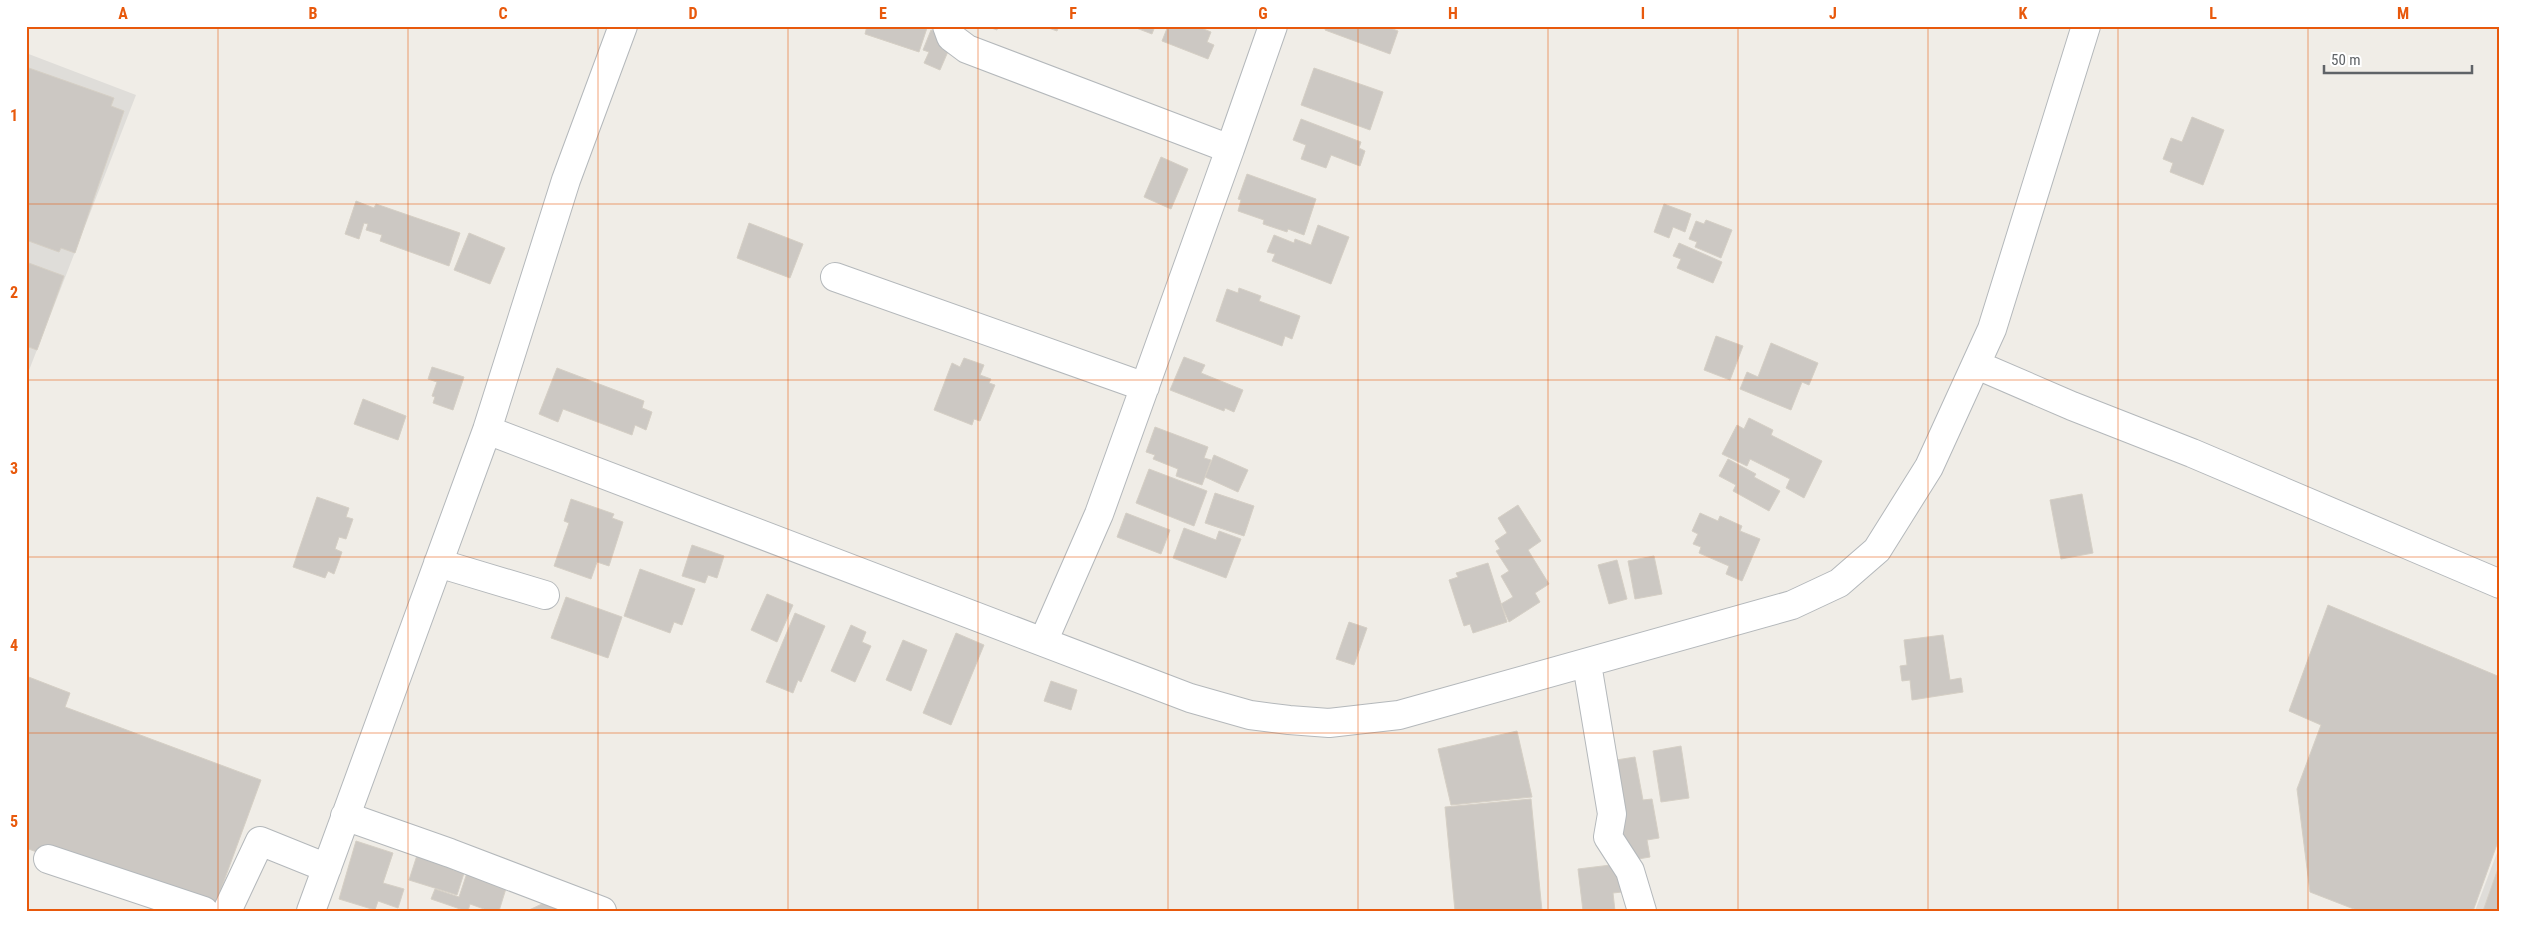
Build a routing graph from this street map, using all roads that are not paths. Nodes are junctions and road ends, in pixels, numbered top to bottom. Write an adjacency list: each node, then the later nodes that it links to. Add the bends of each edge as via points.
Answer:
1 (623, 26): 9 (street, via 566,180)
2 (946, 26): 5 (street, via 951,37 967,49)
3 (1273, 26): 5 (street)
4 (2086, 26): 7 (street, via 1992,329)
5 (1230, 149): 8 (street)
6 (835, 277): 8 (street)
7 (1977, 365): 11 (street); 14 (street, via 1929,467 1877,550 1839,583 1792,605)
8 (1145, 388): 13 (street, via 1099,514)
9 (487, 430): 10 (street); 13 (street)
10 (438, 562): 12 (street); 15 (street)
11 (2500, 584)
12 (545, 595)
13 (1043, 642): 14 (street, via 1190,698 1250,715 1329,723 1399,715)
14 (1587, 664): 22 (street, via 1612,814 1608,837 1630,871)
15 (345, 816): 17 (street); 21 (street)
16 (48, 859): 18 (street)
17 (327, 868): 19 (street, via 260,841); 20 (street)
18 (204, 911)
19 (227, 911)
20 (311, 911)
21 (602, 911)
22 (1642, 911)

